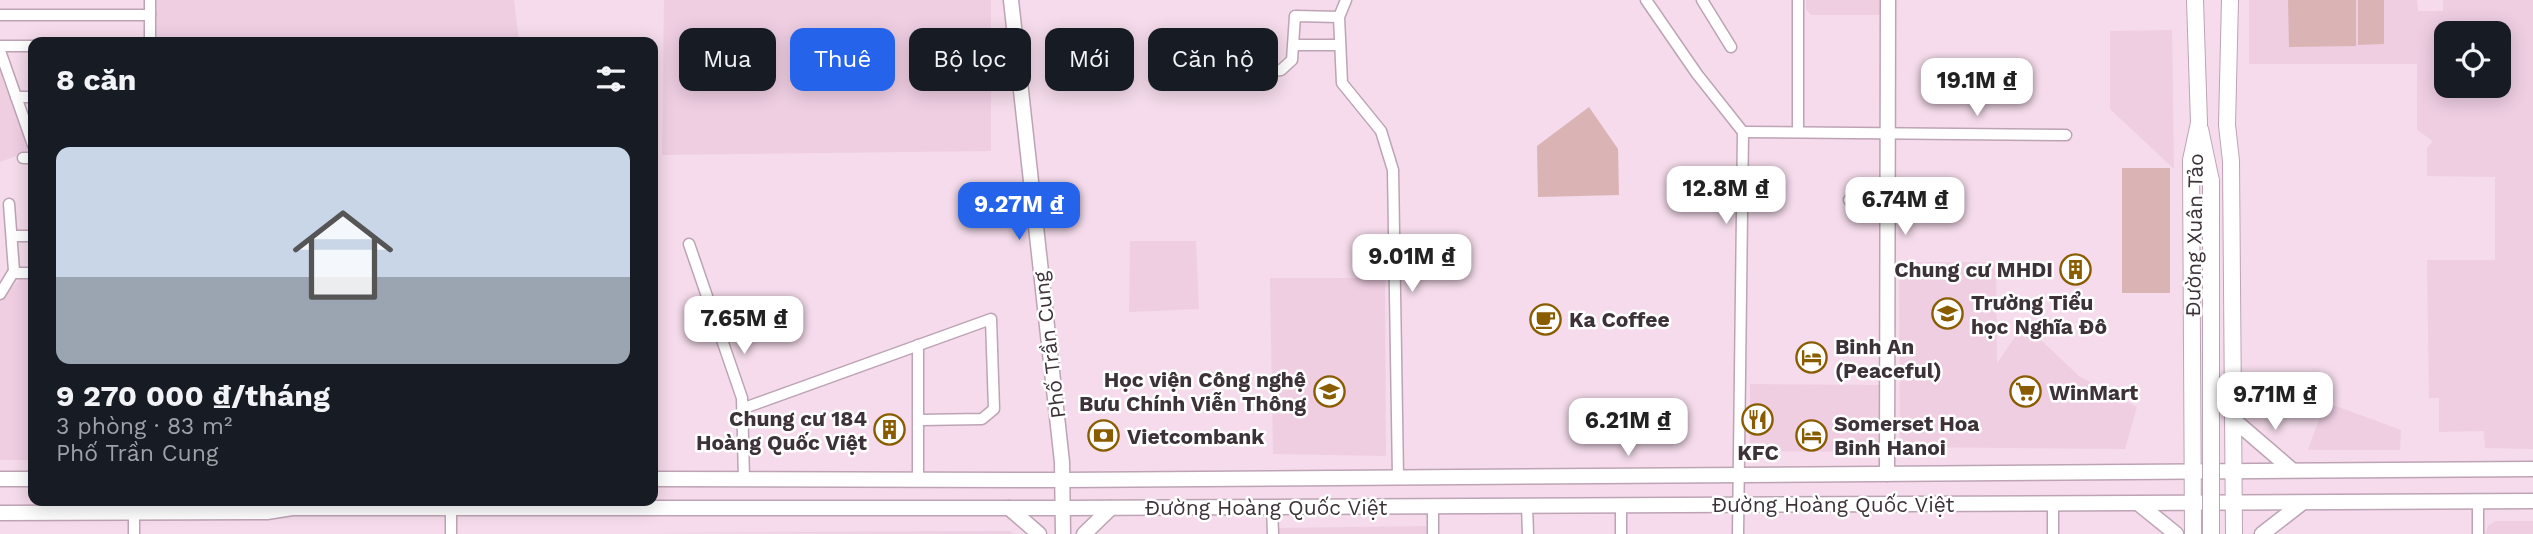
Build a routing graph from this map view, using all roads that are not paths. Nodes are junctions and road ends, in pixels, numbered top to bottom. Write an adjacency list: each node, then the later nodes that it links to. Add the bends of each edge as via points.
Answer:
1 (150, 0): 11 (street)
2 (1011, 0): 59 (main road, Phố Trần Cung)
3 (1346, 0): 12 (street)
4 (1646, 0): 25 (street)
5 (1702, 0): 17 (street)
6 (1798, 0): 26 (street)
7 (1888, 0): 27 (main road)
8 (2195, 0): 22 (main road, Đường Xuân Tảo)
9 (2230, 0): 23 (main road, Đường Xuân Tảo)
10 (0, 15): 11 (street)
11 (150, 15): 13 (street)
12 (1339, 17): 14 (street, via 1295,16); 15 (street)
13 (150, 37)
14 (1294, 45): 15 (street); 19 (street, via 1292,60)
15 (1340, 45): 53 (street, via 1342,83 1375,124 1394,170)
16 (28, 46): 18 (street)
17 (1731, 47)
18 (0, 49): 20 (street)
19 (1278, 70)
20 (16, 97): 21 (street); 24 (street)
21 (28, 97)
22 (2199, 123): 29 (main road); 42 (main road, Đường Xuân Tảo, via 2192,160)
23 (2227, 125): 29 (main road); 43 (main road, Đường Xuân Tảo)
24 (28, 131)
25 (1743, 132): 26 (street); 52 (street)
26 (1798, 132): 27 (street)
27 (1888, 133): 28 (street); 31 (main road)
28 (2066, 135)
29 (2211, 181): 93 (main road, bridge)
30 (1849, 200): 31 (street)
31 (1887, 200): 51 (main road)
32 (9, 204): 33 (street)
33 (13, 232): 34 (street); 35 (street); 37 (street)
34 (0, 233)
35 (28, 235)
36 (689, 244): 57 (street, via 742,398)
37 (14, 272): 38 (street); 39 (street); 40 (street)
38 (28, 273)
39 (0, 276)
40 (0, 294)
41 (918, 345): 44 (street); 45 (street); 45 (street, via 991,319 994,409 982,419)
42 (2193, 386): 43 (main road, via 2204,403 2218,407); 50 (main road, Đường Xuân Tảo)
43 (2232, 390): 46 (main road, Đường Xuân Tảo)
44 (747, 407)
45 (920, 420): 58 (street, via 916,428)
46 (2234, 421): 48 (main road, Đường Xuân Tảo); 49 (main road)
47 (2533, 469): 49 (main road, Đường Hoàng Quốc Việt)
48 (2234, 470): 49 (main road, Đường Hoàng Quốc Việt); 50 (main road, Đường Hoàng Quốc Việt); 63 (main road, Đường Xuân Tảo)
49 (2292, 470)
50 (2194, 471): 51 (main road, Đường Hoàng Quốc Việt); 62 (main road, Đường Xuân Tảo)
51 (1887, 474): 52 (main road, Đường Hoàng Quốc Việt)
52 (1739, 475): 53 (main road, Đường Hoàng Quốc Việt); 69 (street)
53 (1398, 477): 59 (main road, Đường Hoàng Quốc Việt)
54 (0, 479): 55 (main road)
55 (28, 479)
56 (658, 479): 57 (main road, Đường Hoàng Quốc Việt)
57 (744, 479): 58 (main road, Đường Hoàng Quốc Việt)
58 (918, 479): 59 (main road, Đường Hoàng Quốc Việt)
59 (1063, 480): 76 (main road, Phố Trần Cung)
60 (2477, 501): 61 (main road, Đường Hoàng Quốc Việt); 64 (main road, Đường Hoàng Quốc Việt); 96 (street)
61 (2533, 501)
62 (2193, 503): 63 (main road, Đường Hoàng Quốc Việt); 66 (main road, Đường Hoàng Quốc Việt); 92 (main road, Đường Xuân Tảo)
63 (2234, 503): 64 (main road, Đường Hoàng Quốc Việt); 94 (main road, Đường Xuân Tảo)
64 (2302, 503): 95 (main road)
65 (2053, 504): 66 (main road, Đường Hoàng Quốc Việt); 69 (main road, Đường Hoàng Quốc Việt); 90 (street)
66 (2139, 504): 91 (main road)
67 (658, 505): 75 (main road, Đường Hoàng Quốc Việt)
68 (1621, 505): 69 (main road, Đường Hoàng Quốc Việt); 72 (main road, Đường Hoàng Quốc Việt); 88 (street)
69 (1739, 505): 89 (street)
70 (372, 506): 79 (main road, Đường Hoàng Quốc Việt)
71 (451, 506): 81 (street)
72 (1527, 506): 74 (main road, Đường Hoàng Quốc Việt); 87 (street)
73 (1272, 507): 74 (main road, Đường Hoàng Quốc Việt); 77 (main road, Đường Hoàng Quốc Việt); 85 (street)
74 (1433, 507): 86 (street)
75 (1009, 508): 76 (main road, Đường Hoàng Quốc Việt); 82 (main road)
76 (1063, 508): 77 (main road, Đường Hoàng Quốc Việt); 83 (main road, Phố Trần Cung)
77 (1111, 508): 84 (main road)
78 (0, 513): 79 (main road, Đường Hoàng Quốc Việt)
79 (134, 513): 80 (street)
80 (134, 534)
81 (451, 534)
82 (1039, 534)
83 (1063, 534)
84 (1084, 534)
85 (1273, 534)
86 (1433, 534)
87 (1528, 534)
88 (1621, 534)
89 (1738, 534)
90 (2053, 534)
91 (2176, 534)
92 (2193, 534)
93 (2211, 534)
94 (2234, 534)
95 (2262, 534)
96 (2478, 534)

